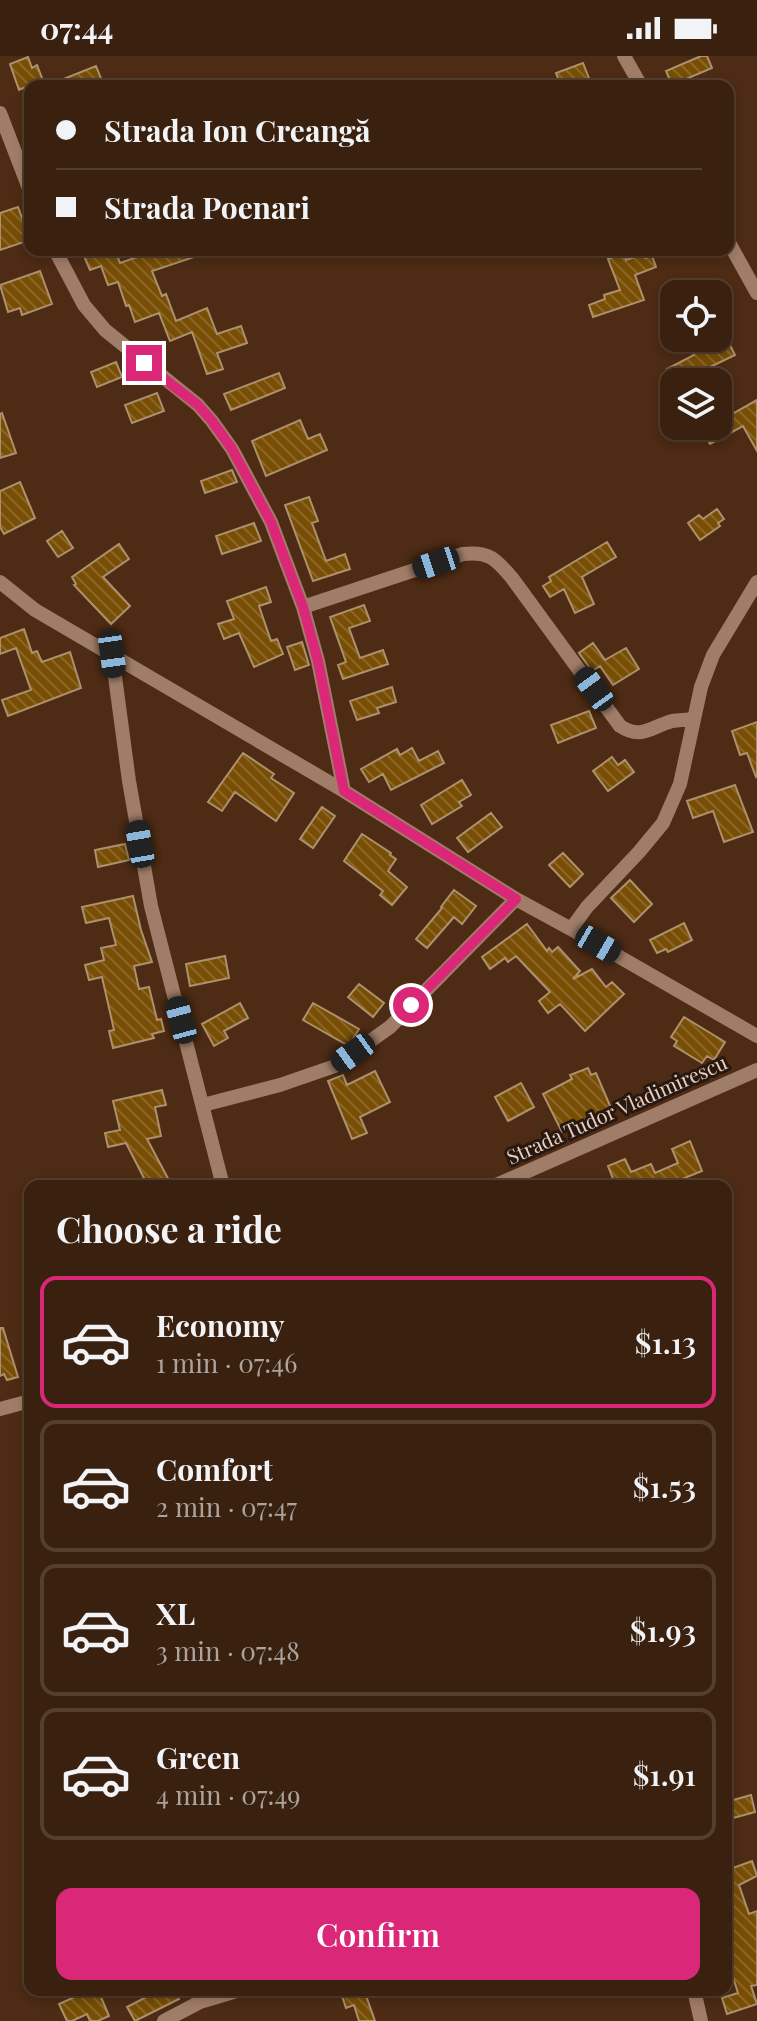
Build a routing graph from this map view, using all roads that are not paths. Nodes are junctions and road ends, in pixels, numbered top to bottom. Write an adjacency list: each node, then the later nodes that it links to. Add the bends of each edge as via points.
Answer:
1 (624, 56): 2 (street)
2 (638, 80)
3 (0, 113): 4 (street)
4 (24, 175)
5 (734, 252): 7 (street)
6 (58, 256): 10 (street, via 84,305 105,330 198,405 232,449 271,522)
7 (757, 293)
8 (0, 582): 11 (street, via 35,610)
9 (757, 582): 12 (street, via 713,655)
10 (303, 607): 12 (street, via 463,554 489,555 512,578 620,726 640,733); 13 (street)
11 (112, 654): 13 (street); 18 (street, via 151,906)
12 (693, 719): 15 (street, via 680,784 663,823)
13 (344, 791): 14 (street)
14 (516, 899): 15 (street); 18 (street, via 390,1027 335,1066)
15 (571, 929): 16 (street)
16 (757, 1036)
17 (757, 1070): 20 (street, Strada Tudor Vladimirescu)
18 (203, 1105): 19 (street)
19 (222, 1180)
20 (508, 1180)
21 (24, 1403): 22 (street)
22 (0, 1409)
23 (199, 1996): 25 (street)
24 (695, 1996): 26 (street)
25 (164, 2021)
26 (701, 2021)

